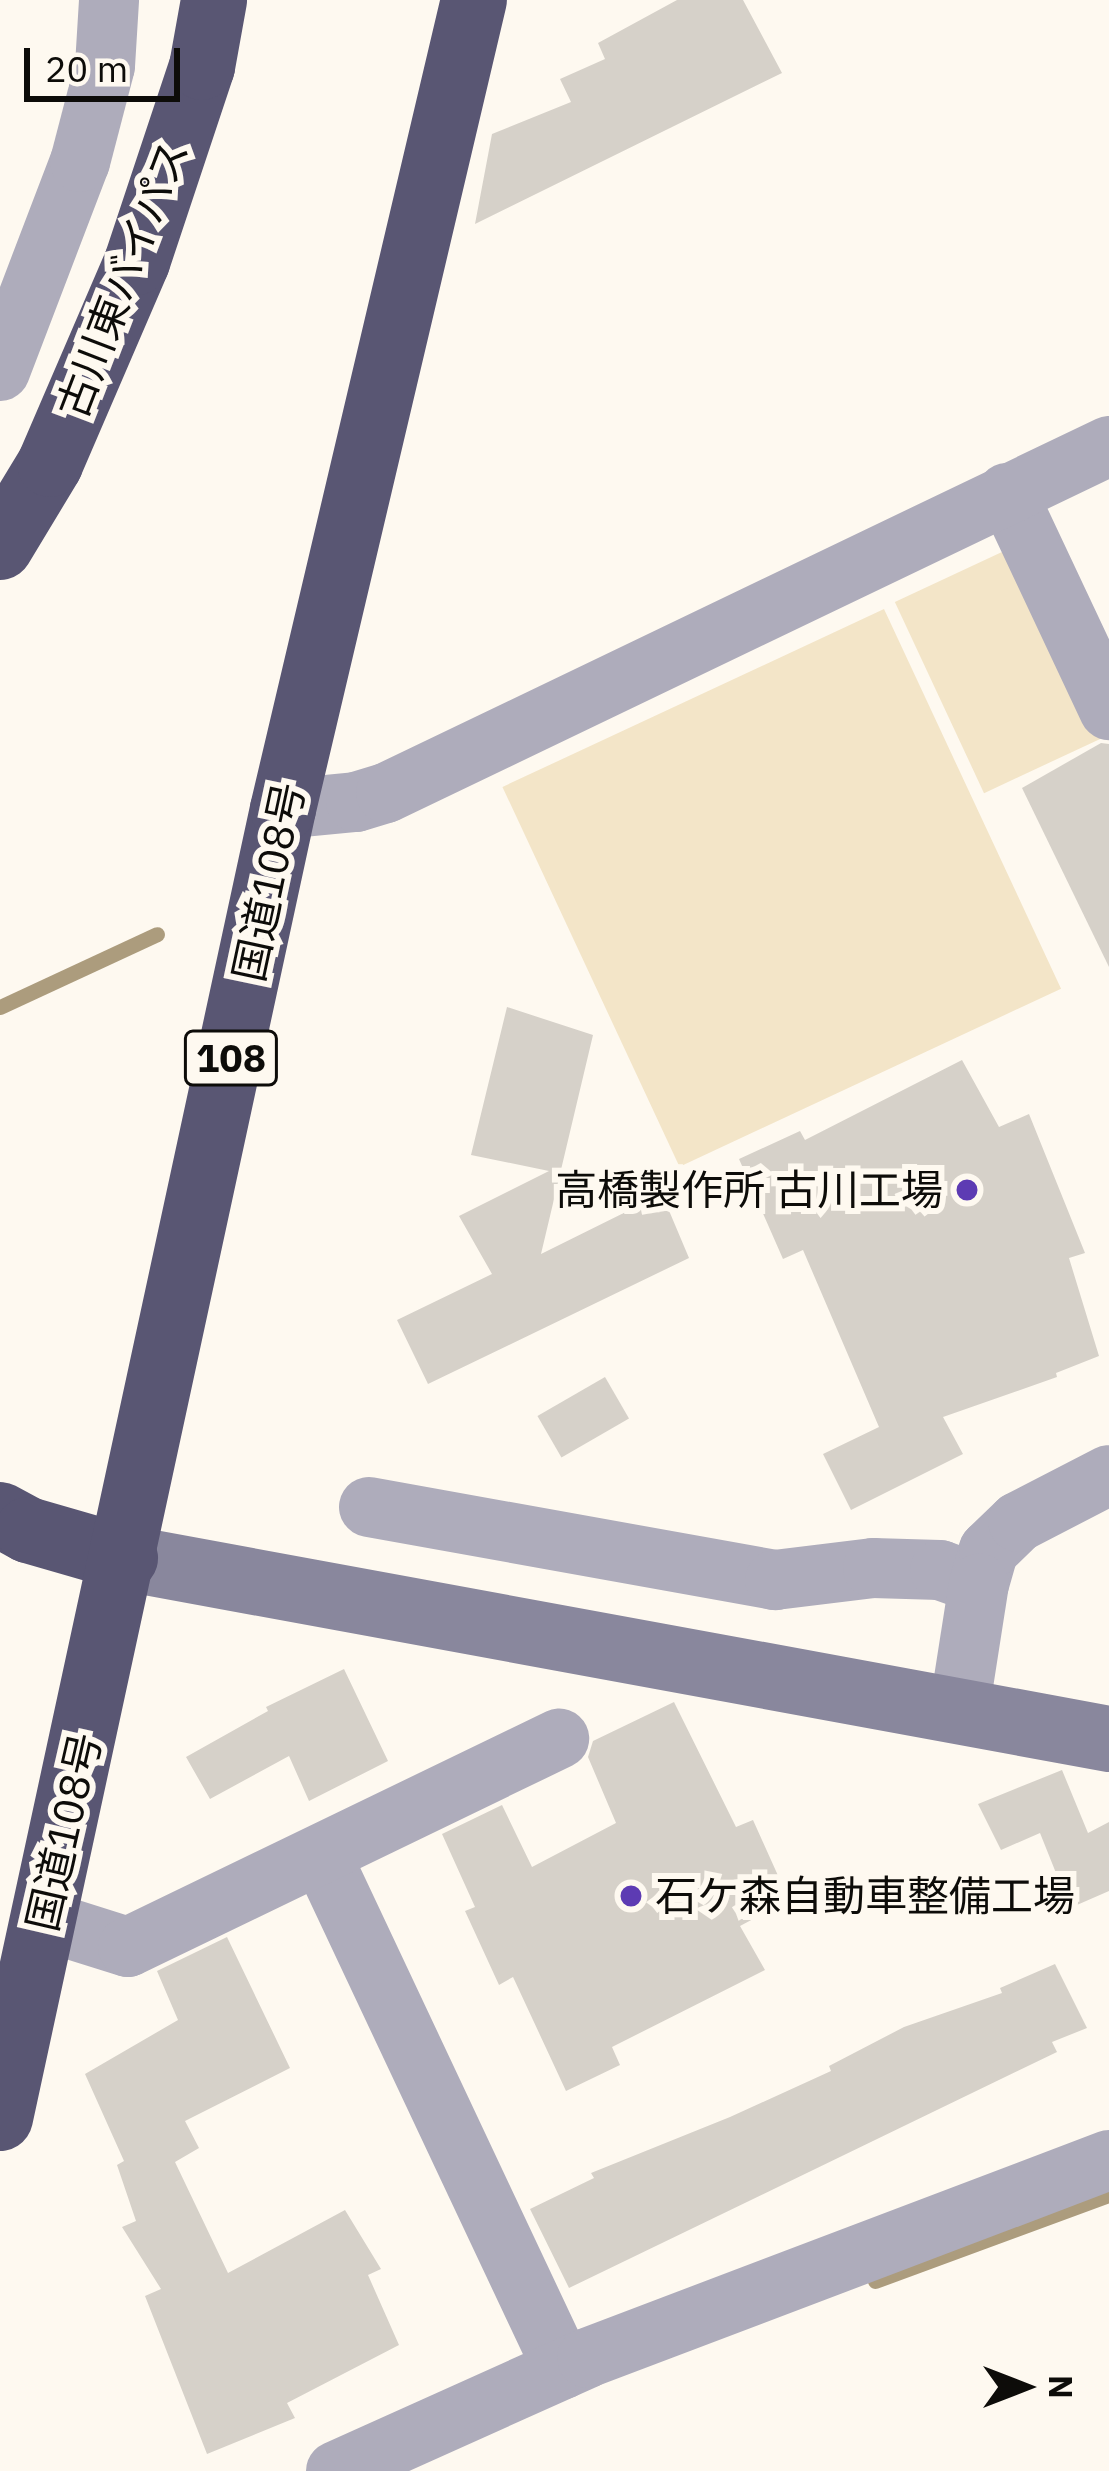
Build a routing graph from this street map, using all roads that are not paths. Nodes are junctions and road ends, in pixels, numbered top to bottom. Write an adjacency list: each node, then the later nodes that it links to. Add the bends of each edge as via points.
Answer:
1 (109, 0): 4 (street, via 105,66 80,162)
2 (214, 0): 7 (highway, 古川東バイパス, via 202,67 136,262 50,464)
3 (474, 0): 9 (highway, 国道108号 / 108)
4 (0, 371)
5 (1109, 446): 6 (street)
6 (1018, 516): 8 (street); 9 (street, via 386,793)
7 (0, 547)
8 (1109, 710)
9 (284, 809): 13 (highway, 国道108号 / 108)
10 (1109, 1475): 14 (street, via 1018,1522 989,1550)
11 (369, 1507): 14 (street, via 775,1580 873,1568 940,1570)
12 (0, 1515): 13 (highway)
13 (125, 1558): 15 (street); 19 (highway, 国道108号 / 108)
14 (979, 1584): 15 (street)
15 (959, 1711): 16 (street)
16 (1109, 1738)
17 (559, 1739): 18 (street)
18 (322, 1857): 19 (street, via 128,1947); 22 (street)
19 (45, 1921): 20 (highway, 国道108号 / 108)
20 (0, 2118)
21 (1109, 2160): 22 (street)
22 (563, 2369): 23 (street)
23 (336, 2471)

